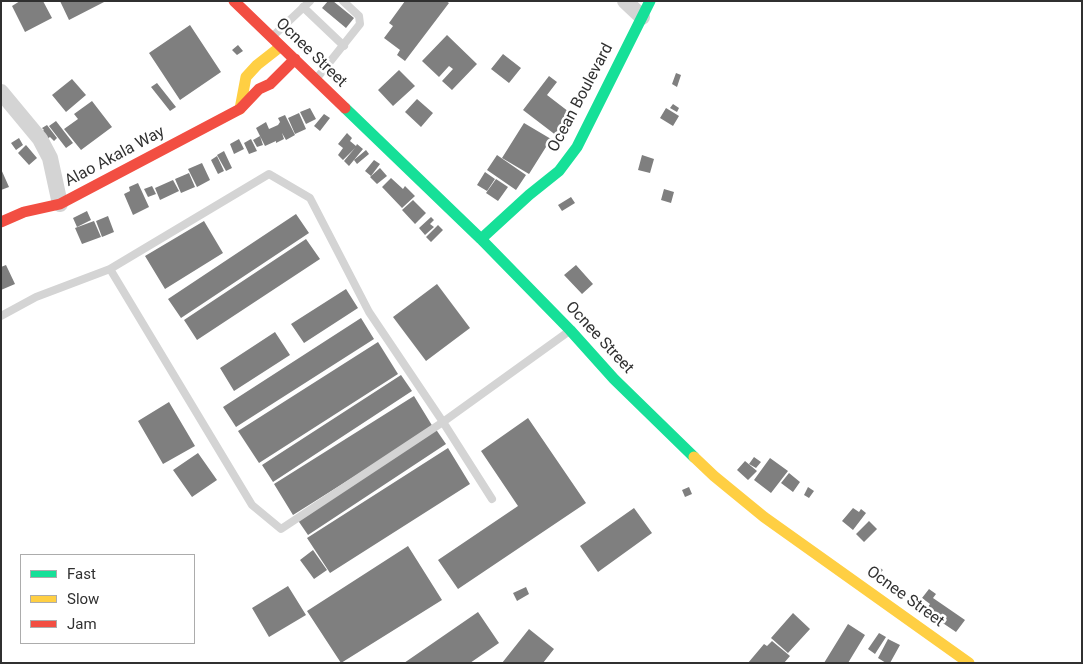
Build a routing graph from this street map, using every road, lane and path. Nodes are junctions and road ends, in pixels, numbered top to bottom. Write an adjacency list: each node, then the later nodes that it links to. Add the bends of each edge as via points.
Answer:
1 (234, 1): 7 (street, Ocnee Street)
2 (343, 1): 10 (lane, via 361,21)
3 (625, 1): 6 (street)
4 (650, 1): 6 (street, Ocean Boulevard)
5 (307, 4): 9 (lane); 10 (lane)
6 (642, 17): 22 (street, Ocean Boulevard, via 577,147 559,171 528,194)
7 (257, 24): 8 (street); 9 (street, Ocnee Street)
8 (258, 36)
9 (272, 38): 11 (street, Ocnee Street)
10 (344, 46): 16 (lane)
11 (280, 47): 13 (street, Ocnee Street); 14 (street)
12 (259, 50): 14 (street)
13 (294, 60): 16 (street, Ocnee Street); 17 (street, Alao Akala Way)
14 (257, 65): 19 (street, via 246,77)
15 (287, 82): 17 (street)
16 (314, 83): 22 (street, Ocnee Street)
17 (270, 84): 19 (street, Alao Akala Way, via 259,89)
18 (1, 92): 20 (street, via 40,139 50,158)
19 (240, 110): 20 (street, Alao Akala Way)
20 (60, 204): 21 (street, Alao Akala Way, via 24,212)
21 (1, 222)
22 (481, 239): 25 (street, Ocnee Street)
23 (110, 269): 24 (lane, via 36,297); 26 (lane, via 269,174 310,198 369,312); 26 (lane, via 252,505 281,529)
24 (1, 316)
25 (570, 330): 26 (lane); 28 (street, Ocnee Street, via 614,379 714,476 764,517)
26 (443, 422): 27 (lane)
27 (492, 499)
28 (969, 663)

